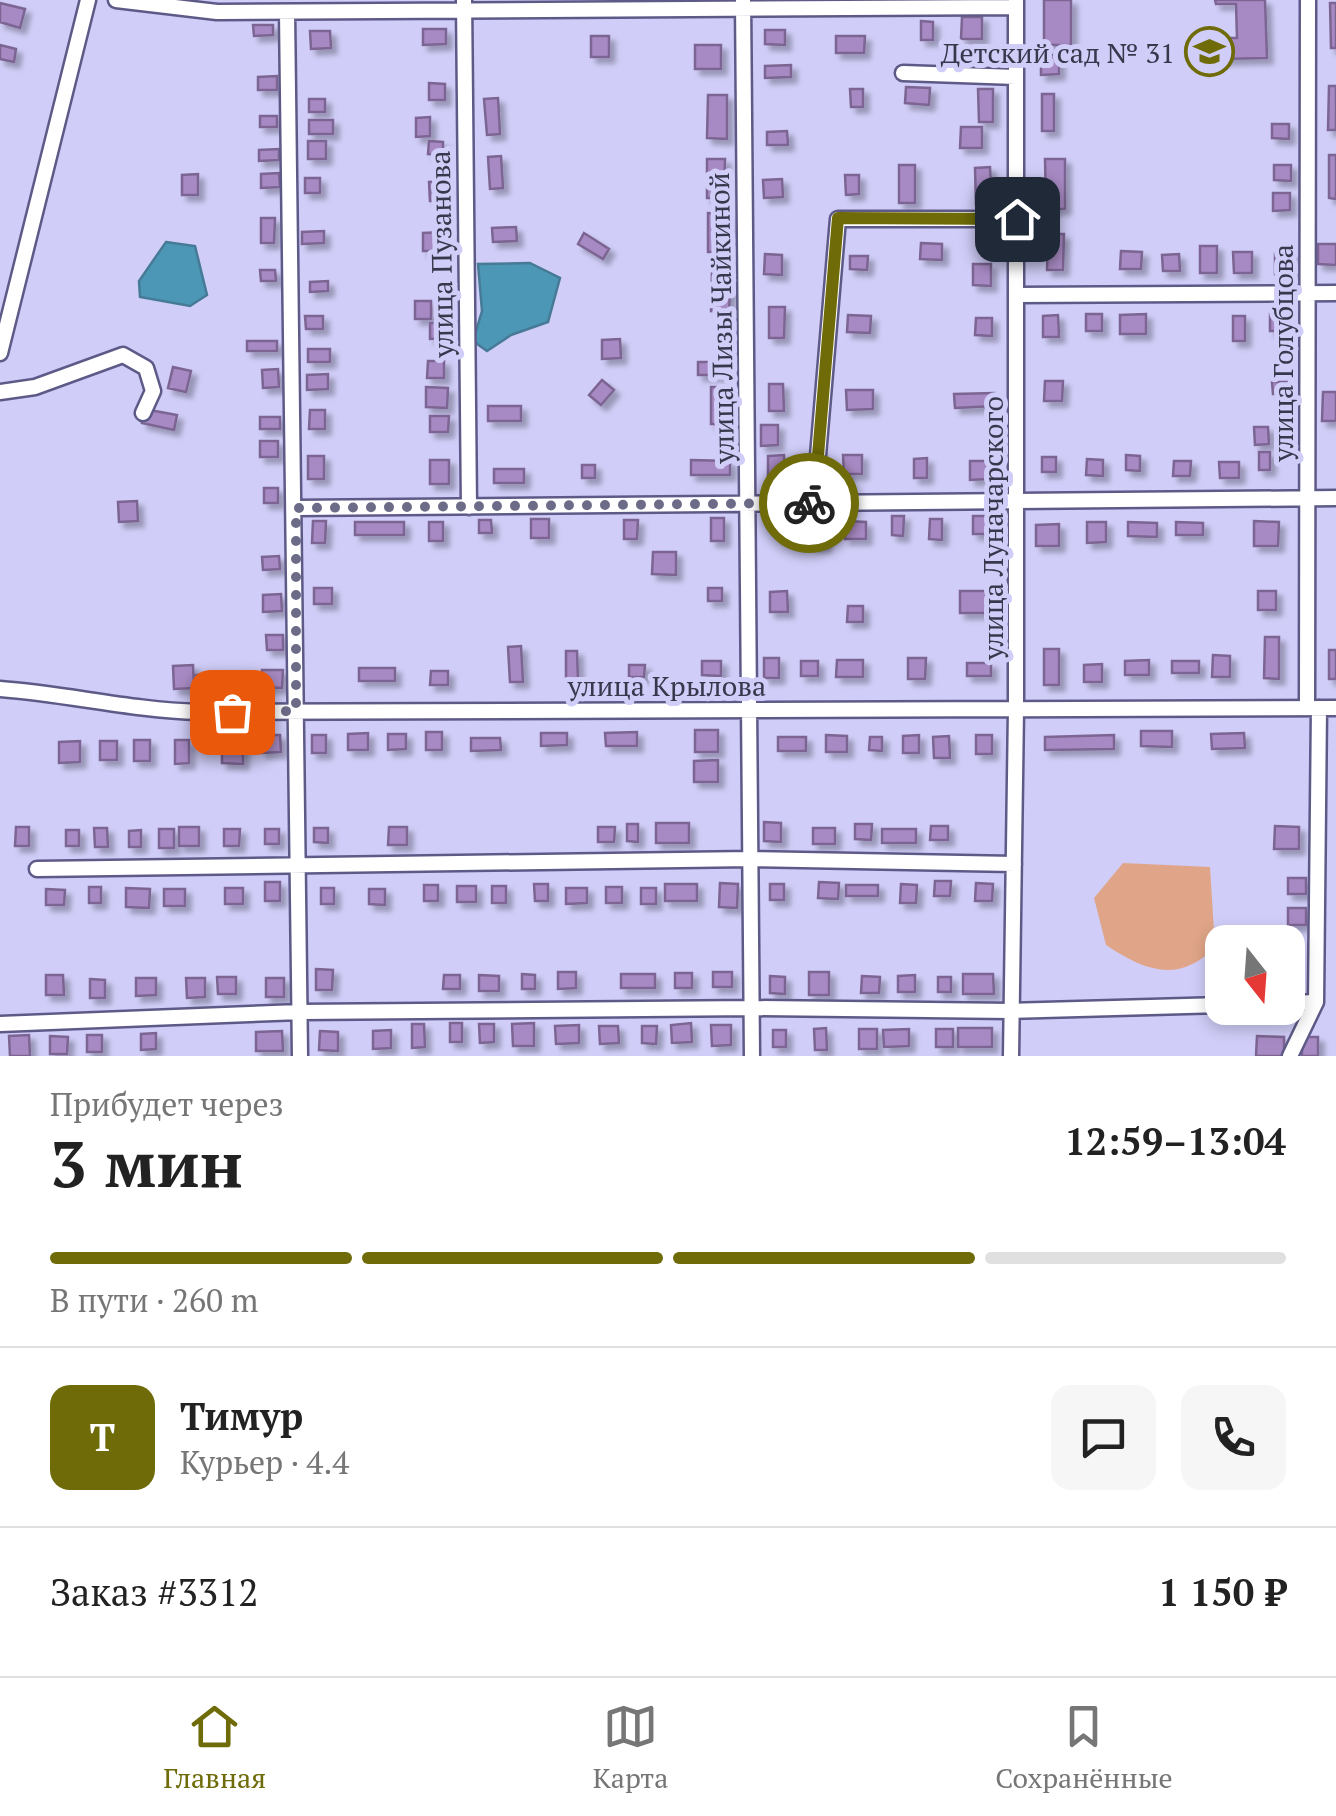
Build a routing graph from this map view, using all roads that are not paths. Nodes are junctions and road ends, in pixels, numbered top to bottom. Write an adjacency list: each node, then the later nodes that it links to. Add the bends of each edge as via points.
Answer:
1 (88, 0): 14 (street)
2 (116, 0): 7 (street, via 180,10)
3 (1308, 0): 11 (street, улица Голубцова)
4 (1016, 4): 5 (street); 9 (street, улица Луначарского)
5 (743, 6): 6 (street); 20 (street, улица Лизы Чайкиной)
6 (464, 7): 7 (street); 23 (street, улица Пузанова)
7 (287, 12): 24 (street)
8 (903, 73): 9 (street)
9 (1016, 77): 10 (street, улица Луначарского)
10 (1017, 219): 13 (street, улица Луначарского); 21 (street, via 838,218)
11 (1308, 293): 12 (street); 13 (street); 19 (street, улица Голубцова)
12 (1336, 293)
13 (1018, 296): 22 (street, улица Луначарского)
14 (2, 331): 15 (street)
15 (0, 353)
16 (0, 392): 17 (street, via 35,387 122,355 146,368 153,392)
17 (143, 413)
18 (1336, 498): 19 (street)
19 (1306, 499): 22 (street); 26 (street, улица Голубцова)
20 (747, 502): 21 (street); 23 (street); 29 (street, улица Лизы Чайкиной)
21 (814, 503): 22 (street)
22 (1017, 503): 28 (street, улица Луначарского)
23 (469, 507): 24 (street)
24 (296, 508): 30 (street)
25 (0, 689): 30 (street, улица Крылова, via 136,710)
26 (1313, 708): 27 (street, улица Крылова); 28 (street, улица Крылова); 36 (street, улица Голубцова)
27 (1336, 708)
28 (1016, 709): 29 (street, улица Крылова); 33 (street, улица Луначарского)
29 (749, 710): 30 (street, улица Крылова); 31 (street, улица Лизы Чайкиной)
30 (296, 711): 32 (street)
31 (750, 860): 32 (street); 33 (street); 38 (street, улица Лизы Чайкиной)
32 (298, 863): 34 (street); 40 (street)
33 (1014, 864): 39 (street, улица Луначарского)
34 (37, 869)
35 (1305, 1002): 36 (street)
36 (1316, 1002): 45 (street)
37 (1205, 1005): 39 (street)
38 (752, 1008): 39 (street); 40 (street); 43 (street, улица Лизы Чайкиной)
39 (1011, 1011): 44 (street, улица Луначарского)
40 (300, 1012): 41 (street); 42 (street)
41 (0, 1024)
42 (300, 1056)
43 (752, 1056)
44 (1011, 1056)
45 (1290, 1056)

